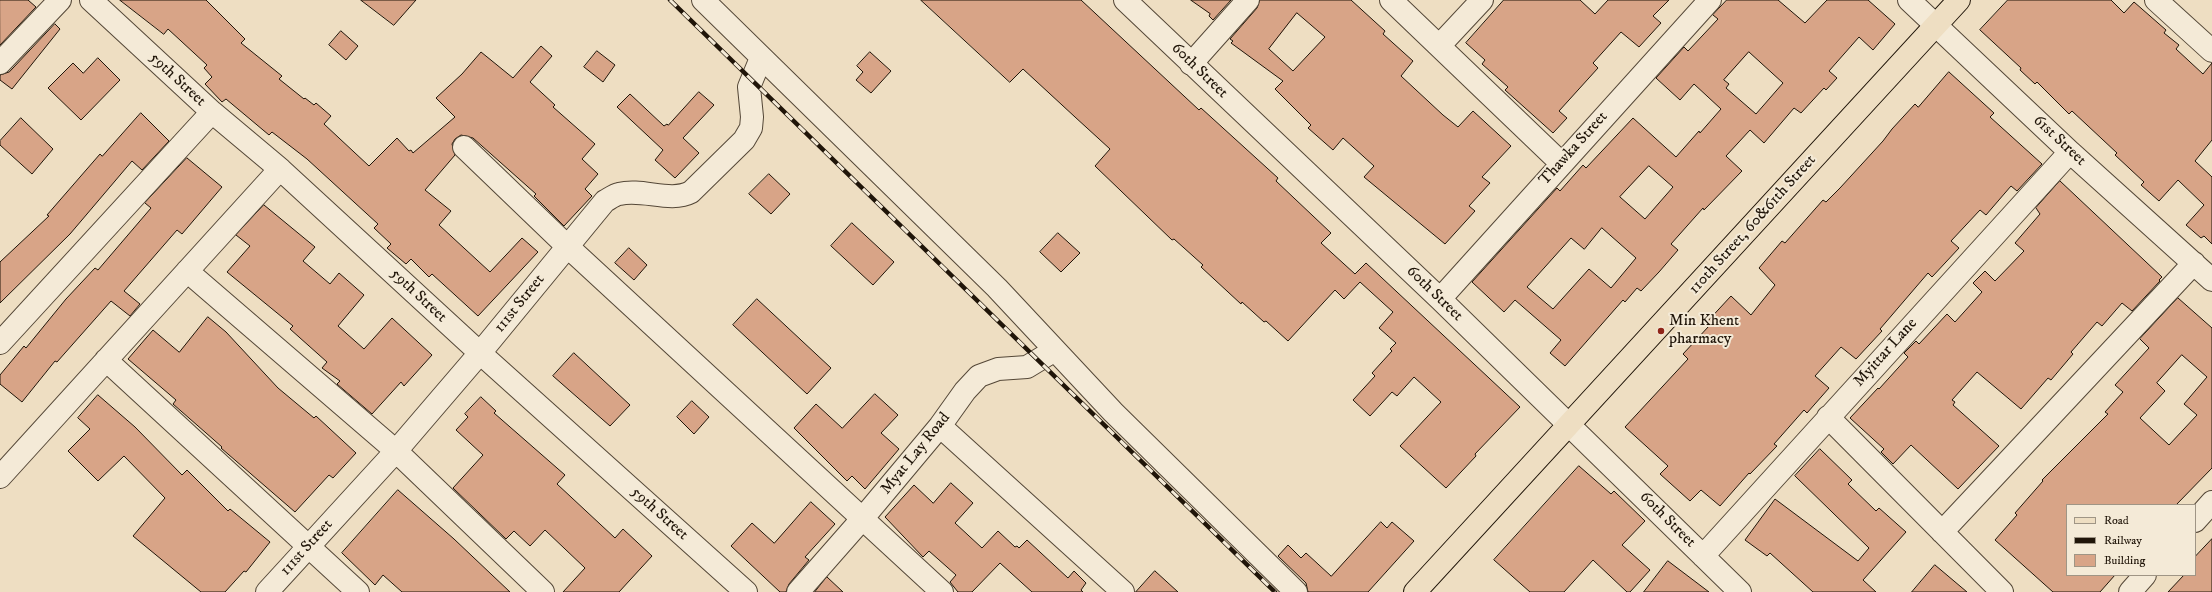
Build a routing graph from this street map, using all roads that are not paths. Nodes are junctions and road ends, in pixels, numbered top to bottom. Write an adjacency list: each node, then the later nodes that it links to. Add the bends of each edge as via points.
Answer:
1 (60, 0): 16 (street)
2 (91, 0): 18 (street, 59th Street)
3 (703, 0): 15 (street)
4 (1125, 0): 17 (street, 60th Street)
5 (1248, 0): 17 (street)
6 (1391, 0): 13 (street)
7 (1482, 0): 13 (street)
8 (1710, 0): 21 (street, Thawka Street)
9 (1909, 0): 12 (street, 61st Street)
10 (1958, 0): 12 (main road, 110th Street, 60&61th Street)
11 (2156, 0): 14 (street)
12 (1936, 25): 20 (street, 61st Street); 33 (main road, 110th Street, 60&61th Street)
13 (1440, 45): 21 (street)
14 (2212, 51)
15 (761, 58): 23 (street, 111st Street, via 749,87 751,128 744,140 691,192 682,197 619,194 604,201); 29 (street, via 997,288)
16 (0, 63)
17 (1191, 64): 27 (street, 60th Street)
18 (212, 112): 22 (street, 59th Street); 28 (street)
19 (464, 147): 23 (street)
20 (2070, 152): 24 (street, 61st Street); 32 (street, Myittar Lane)
21 (1561, 163): 27 (street, Thawka Street)
22 (280, 169): 25 (street); 30 (street, 59th Street)
23 (567, 246): 30 (street, 111st Street); 38 (street)
24 (2194, 263): 26 (street, 61st Street); 40 (street)
25 (187, 271): 31 (street); 35 (street)
26 (2212, 280)
27 (1440, 299): 33 (street, 60th Street)
28 (0, 343)
29 (1055, 350): 34 (street, Myat Lay Road, via 1026,367 998,369 979,376); 51 (street, via 1130,429)
30 (480, 353): 35 (street, 111st Street); 47 (street, 59th Street)
31 (106, 360): 36 (street); 41 (street)
32 (1828, 417): 40 (street); 42 (street, Myittar Lane)
33 (1570, 425): 42 (street, 60th Street); 52 (main road, 110th Street, 60&61th Street)
34 (940, 426): 38 (street, Myat Lay Road); 50 (street)
35 (396, 451): 41 (street, 111st Street); 46 (street)
36 (0, 477)
37 (2212, 502): 39 (street)
38 (863, 518): 48 (street, Myat Lay Road); 49 (street)
39 (2196, 520)
40 (1942, 532): 54 (street)
41 (308, 546): 44 (street, 111st Street); 45 (street)
42 (1703, 556): 53 (street, 60th Street)
43 (2145, 576): 55 (street)
44 (267, 592)
45 (358, 592)
46 (543, 592)
47 (746, 592)
48 (798, 592)
49 (942, 592)
50 (1123, 592)
51 (1296, 592)
52 (1415, 592)
53 (1740, 592)
54 (2002, 592)
55 (2130, 592)

